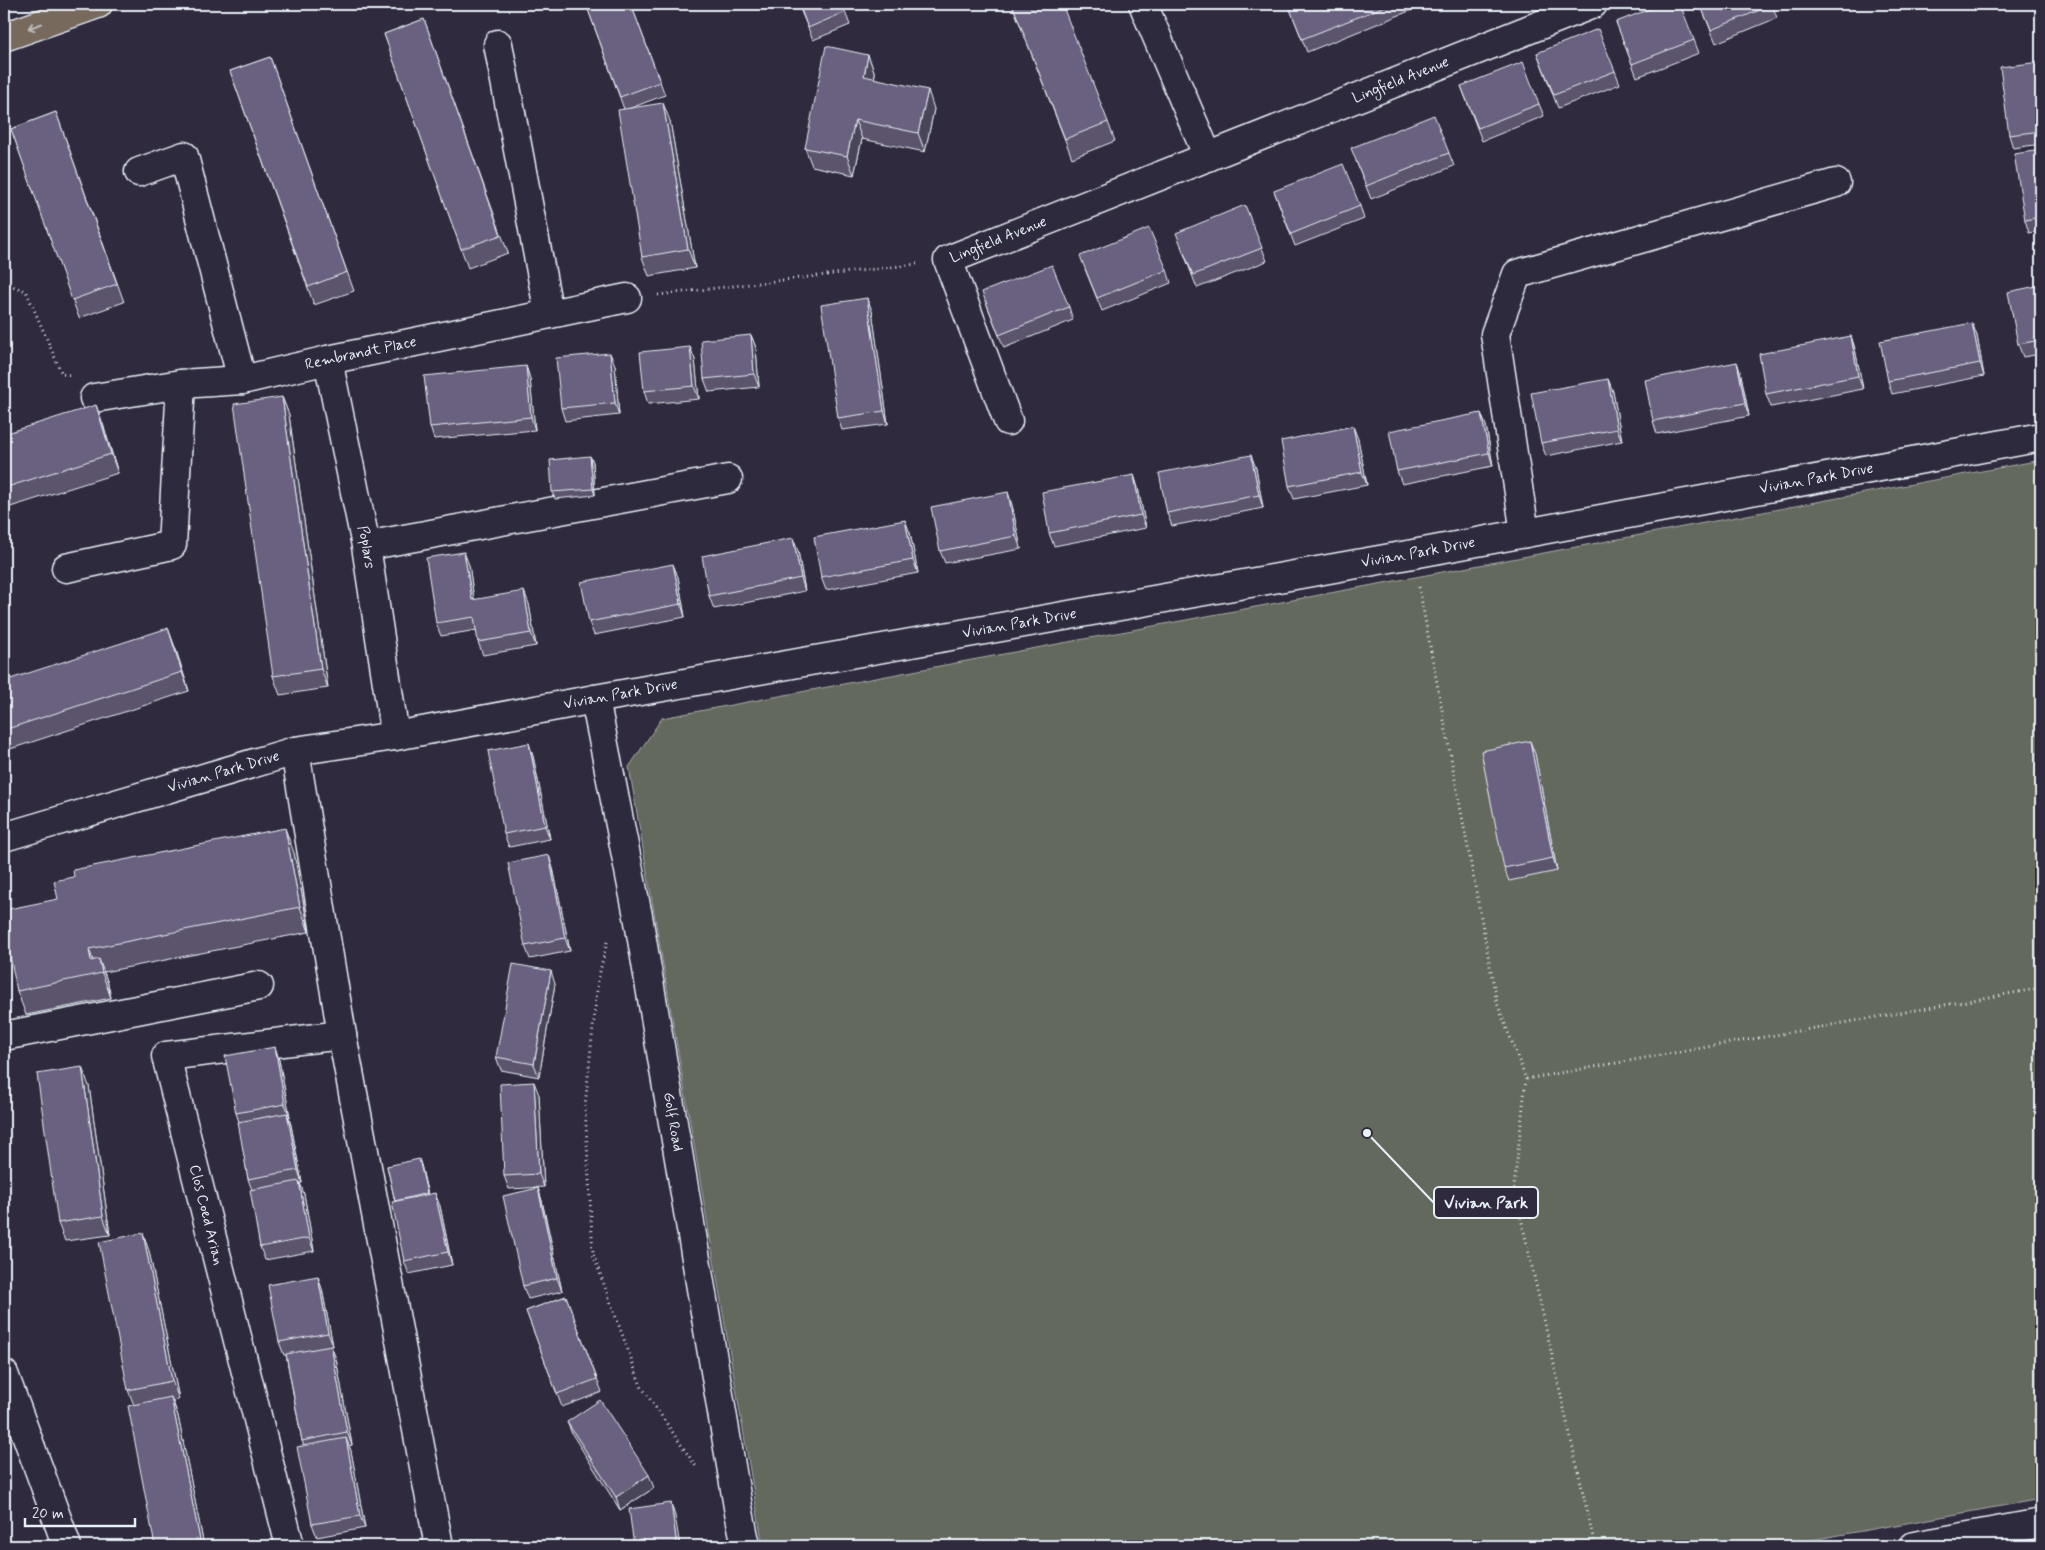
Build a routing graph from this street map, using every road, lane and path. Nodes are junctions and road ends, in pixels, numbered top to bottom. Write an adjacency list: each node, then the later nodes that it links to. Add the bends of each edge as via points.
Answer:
1 (98, 4): 4 (main road, one-way to 4)
2 (1143, 4): 6 (street)
3 (1593, 4): 6 (street, Lingfield Avenue)
4 (4, 37)
5 (498, 44): 12 (street)
6 (1208, 157): 9 (street, Lingfield Avenue)
7 (139, 172): 14 (street, via 184,156)
8 (1836, 183): 20 (street, via 1517,274 1495,334)
9 (948, 260): 11 (path); 17 (street, Lingfield Avenue)
10 (4, 283): 16 (path, via 26,291 62,374 83,377)
11 (627, 298): 12 (street, Rembrandt Place)
12 (549, 314): 13 (street, Rembrandt Place)
13 (328, 360): 14 (street, Rembrandt Place); 21 (street, Poplars)
14 (242, 380): 15 (street, Rembrandt Place)
15 (181, 384): 16 (street, Rembrandt Place); 23 (street, via 172,546)
16 (94, 398)
17 (1008, 420)
18 (2041, 437): 20 (street, Vivian Park Drive)
19 (728, 479): 21 (street)
20 (1525, 533): 22 (street, Vivian Park Drive)
21 (366, 546): 25 (street, Poplars)
22 (1413, 554): 24 (street, Vivian Park Drive); 33 (path, via 1497,1003)
23 (66, 568)
24 (595, 698): 25 (street, Vivian Park Drive); 28 (street, Golf Road)
25 (395, 736): 26 (street, Vivian Park Drive)
26 (295, 751): 27 (street, Vivian Park Drive); 31 (street)
27 (4, 837)
28 (638, 916): 36 (path, via 609,935 598,980 585,1106 593,1254 641,1386); 41 (street, Golf Road)
29 (260, 986): 32 (street)
30 (2041, 988): 33 (path)
31 (342, 1035): 39 (street, Clos Coed Arian, via 166,1056); 40 (street)
32 (4, 1036)
33 (1526, 1079): 42 (path, via 1514,1187)
34 (4, 1374): 35 (street)
35 (13, 1429): 38 (street)
36 (697, 1468)
37 (2041, 1523): 43 (street)
38 (67, 1546)
39 (290, 1546)
40 (439, 1546)
41 (746, 1546)
42 (1596, 1546)
43 (1914, 1546)

